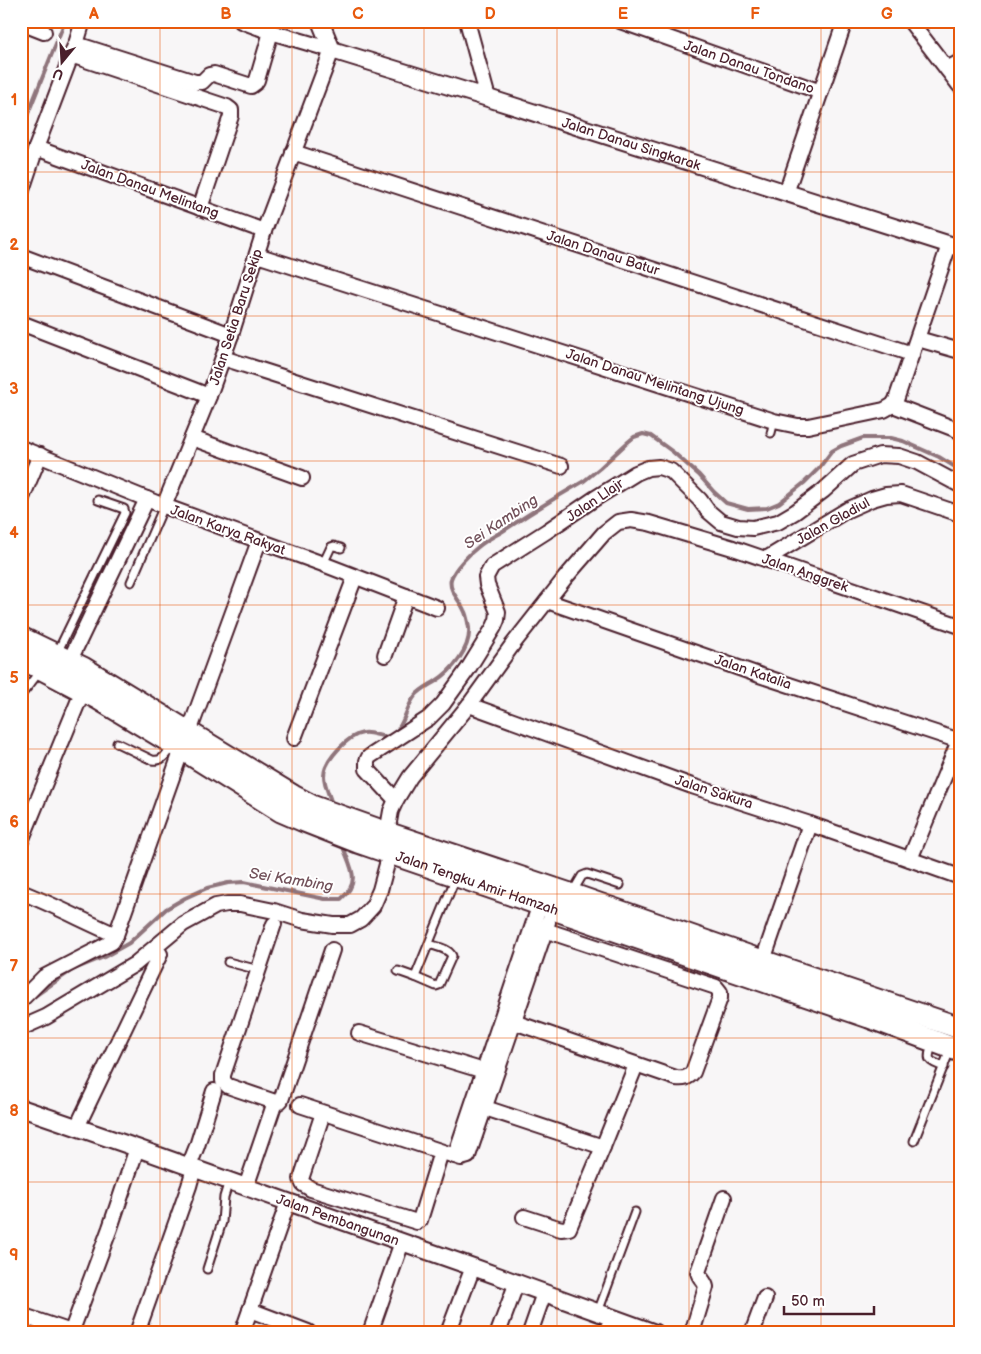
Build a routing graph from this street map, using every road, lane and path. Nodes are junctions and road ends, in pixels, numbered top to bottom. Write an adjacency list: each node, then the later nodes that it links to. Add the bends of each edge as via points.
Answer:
1 (83, 21): 12 (street)
2 (242, 21): 11 (street)
3 (320, 21): 13 (street)
4 (467, 21): 18 (street)
5 (620, 21): 9 (street, Jalan Danau Tondano)
6 (845, 21): 17 (street)
7 (910, 21): 15 (street)
8 (27, 24): 10 (street)
9 (659, 28): 17 (street, Jalan Danau Tondano)
10 (44, 32)
11 (271, 32): 12 (street, via 256,83 251,86 214,74 202,82 195,82); 13 (street)
12 (74, 50): 19 (street); 23 (street, via 231,110)
13 (332, 50): 18 (street, Jalan Danau Singkarak); 20 (street, Jalan Setia Baru Sekip)
14 (960, 62): 15 (street)
15 (947, 70): 16 (street)
16 (960, 86)
17 (821, 92): 22 (street)
18 (488, 98): 22 (street, Jalan Danau Singkarak)
19 (36, 148): 21 (street); 23 (street, Jalan Danau Melintang)
20 (293, 152): 24 (street, Jalan Setia Baru Sekip); 32 (street, Jalan Danau Batur)
21 (21, 193)
22 (786, 193): 25 (street, Jalan Danau Singkarak)
23 (200, 208): 24 (street, Jalan Danau Melintang)
24 (264, 231): 26 (street, Jalan Setia Baru Sekip)
25 (954, 246): 30 (street)
26 (257, 255): 29 (street, Jalan Setia Baru Sekip); 35 (street, Jalan Danau Melintang Ujung, via 773,427 808,426 884,410)
27 (21, 256): 29 (street)
28 (21, 323): 34 (street)
29 (231, 335): 33 (street, Jalan Setia Baru Sekip)
30 (918, 338): 31 (street); 32 (street)
31 (960, 351)
32 (912, 354): 35 (street)
33 (223, 358): 34 (street, Jalan Setia Baru Sekip); 40 (street)
34 (209, 396): 37 (street, Jalan Setia Baru Sekip)
35 (893, 405): 36 (street)
36 (960, 431)
37 (192, 438): 41 (street); 46 (street, Jalan Setia Baru Sekip)
38 (21, 448): 39 (street, Jalan Karya Rakyat)
39 (40, 455): 43 (street, Jalan Karya Rakyat); 44 (street)
40 (561, 466)
41 (302, 478)
42 (960, 485): 68 (street, Jalan Llajr, via 917,462 899,456 880,455 853,464 823,492 778,522 753,528 721,522 671,471 659,467 636,473 497,562 489,571 487,585 498,612 497,620 468,669 429,718 367,761 367,769)
43 (147, 499): 46 (street, Jalan Karya Rakyat); 61 (street)
44 (21, 500)
45 (98, 500): 61 (lane, via 124,509 125,513)
46 (164, 506): 48 (street, Jalan Karya Rakyat); 53 (lane, Jalan Setia Baru Sekip)
47 (960, 514): 50 (street, Jalan Gladiul, via 900,494 886,495 847,510)
48 (260, 541): 51 (street, Jalan Karya Rakyat); 65 (street)
49 (341, 548): 51 (lane, via 331,547)
50 (766, 559): 55 (street, Jalan Anggrek, via 649,523 618,522 599,539); 57 (street, Jalan Anggrek)
51 (324, 564): 52 (street, Jalan Karya Rakyat)
52 (355, 577): 54 (street, Jalan Karya Rakyat); 64 (street)
53 (131, 582)
54 (406, 596): 56 (street, Jalan Karya Rakyat); 59 (street)
55 (547, 601): 63 (street, Jalan Anggrek); 66 (street, Jalan Katalia)
56 (437, 608)
57 (960, 626)
58 (21, 638): 61 (main road, Jalan Tengku Amir Hamzah)
59 (385, 655)
60 (21, 658): 61 (main road, Jalan Tengku Amir Hamzah)
61 (68, 672): 62 (lane); 65 (main road, Jalan Tengku Amir Hamzah); 70 (street)
62 (21, 695)
63 (469, 705): 68 (street, Jalan Anggrek); 69 (street, Jalan Sakura, via 692,786)
64 (294, 738)
65 (181, 741): 67 (lane, via 157,761); 71 (main road, Jalan Tengku Amir Hamzah, via 281,811 324,820); 81 (street)
66 (959, 741): 72 (street)
67 (117, 743)
68 (396, 800): 71 (street, Jalan Anggrek, via 391,811)
69 (810, 824): 72 (street, Jalan Sakura); 87 (street)
70 (21, 841)
71 (388, 843): 73 (main road, Jalan Tengku Amir Hamzah); 77 (main road, Jalan Tengku Amir Hamzah); 92 (street, Jalan Anggrek, via 380,890 373,906 350,925 302,920 240,904 216,906 183,924 134,964)
72 (910, 860): 74 (street, Jalan Sakura)
73 (457, 876): 78 (main road, Jalan Tengku Amir Hamzah); 82 (lane)
74 (960, 877)
75 (620, 885): 77 (lane, via 587,874 582,876)
76 (21, 892): 81 (street)
77 (571, 894): 87 (main road, Jalan Tengku Amir Hamzah)
78 (546, 907): 80 (street); 87 (main road, Jalan Tengku Amir Hamzah)
79 (274, 924): 86 (street)
80 (539, 928): 91 (street); 96 (street, via 718,989 720,998 693,1072 688,1077 676,1078); 97 (street)
81 (116, 935): 90 (street, via 112,942 44,977)
82 (429, 944): 89 (lane); 89 (lane, via 450,952 452,956 438,986)
83 (332, 950): 99 (street, via 281,1100)
84 (160, 954): 104 (street)
85 (228, 962): 86 (lane)
86 (259, 970): 99 (street, via 223,1081 228,1086)
87 (759, 970): 93 (main road, Jalan Tengku Amir Hamzah); 95 (main road, Jalan Tengku Amir Hamzah)
88 (398, 971): 89 (lane)
89 (415, 978)
90 (21, 1000)
91 (514, 1022): 96 (street); 101 (street)
92 (21, 1028)
93 (960, 1028)
94 (359, 1034): 97 (street)
95 (947, 1052): 105 (lane)
96 (636, 1065): 106 (street)
97 (484, 1071): 101 (street)
98 (214, 1091): 109 (street)
99 (275, 1102): 111 (street)
100 (300, 1105): 103 (street)
101 (479, 1106): 106 (street); 108 (street)
102 (21, 1108): 104 (street, Jalan Pembangunan)
103 (323, 1113): 108 (street); 108 (street, via 301,1179 311,1189 417,1222)
104 (77, 1127): 107 (street, Jalan Pembangunan)
105 (914, 1141)
106 (603, 1147): 115 (street, via 568,1228 560,1229)
107 (138, 1148): 109 (street, Jalan Pembangunan); 125 (street)
108 (448, 1154)
109 (191, 1167): 110 (street, Jalan Pembangunan); 127 (street, via 189,1186)
110 (229, 1181): 111 (street, Jalan Pembangunan); 118 (lane, via 222,1222)
111 (246, 1187): 113 (street, Jalan Pembangunan)
112 (724, 1198): 135 (street, via 698,1272 706,1287)
113 (288, 1202): 116 (street, Jalan Pembangunan); 122 (street)
114 (634, 1212): 124 (lane)
115 (524, 1217)
116 (402, 1242): 117 (street, Jalan Pembangunan); 129 (street)
117 (473, 1267): 119 (street, Jalan Pembangunan); 130 (street)
118 (207, 1269)
119 (517, 1282): 120 (street, Jalan Pembangunan); 131 (street)
120 (544, 1293): 124 (street, Jalan Pembangunan); 132 (street)
121 (765, 1298): 136 (street)
122 (250, 1310): 126 (street); 128 (street)
123 (21, 1315): 125 (street)
124 (606, 1315): 133 (street); 134 (street, Jalan Pembangunan)
125 (71, 1332)
126 (308, 1332)
127 (137, 1333)
128 (242, 1333)
129 (370, 1333)
130 (448, 1333)
131 (498, 1333)
132 (530, 1333)
133 (605, 1333)
134 (655, 1333)
135 (692, 1333)
136 (752, 1333)

